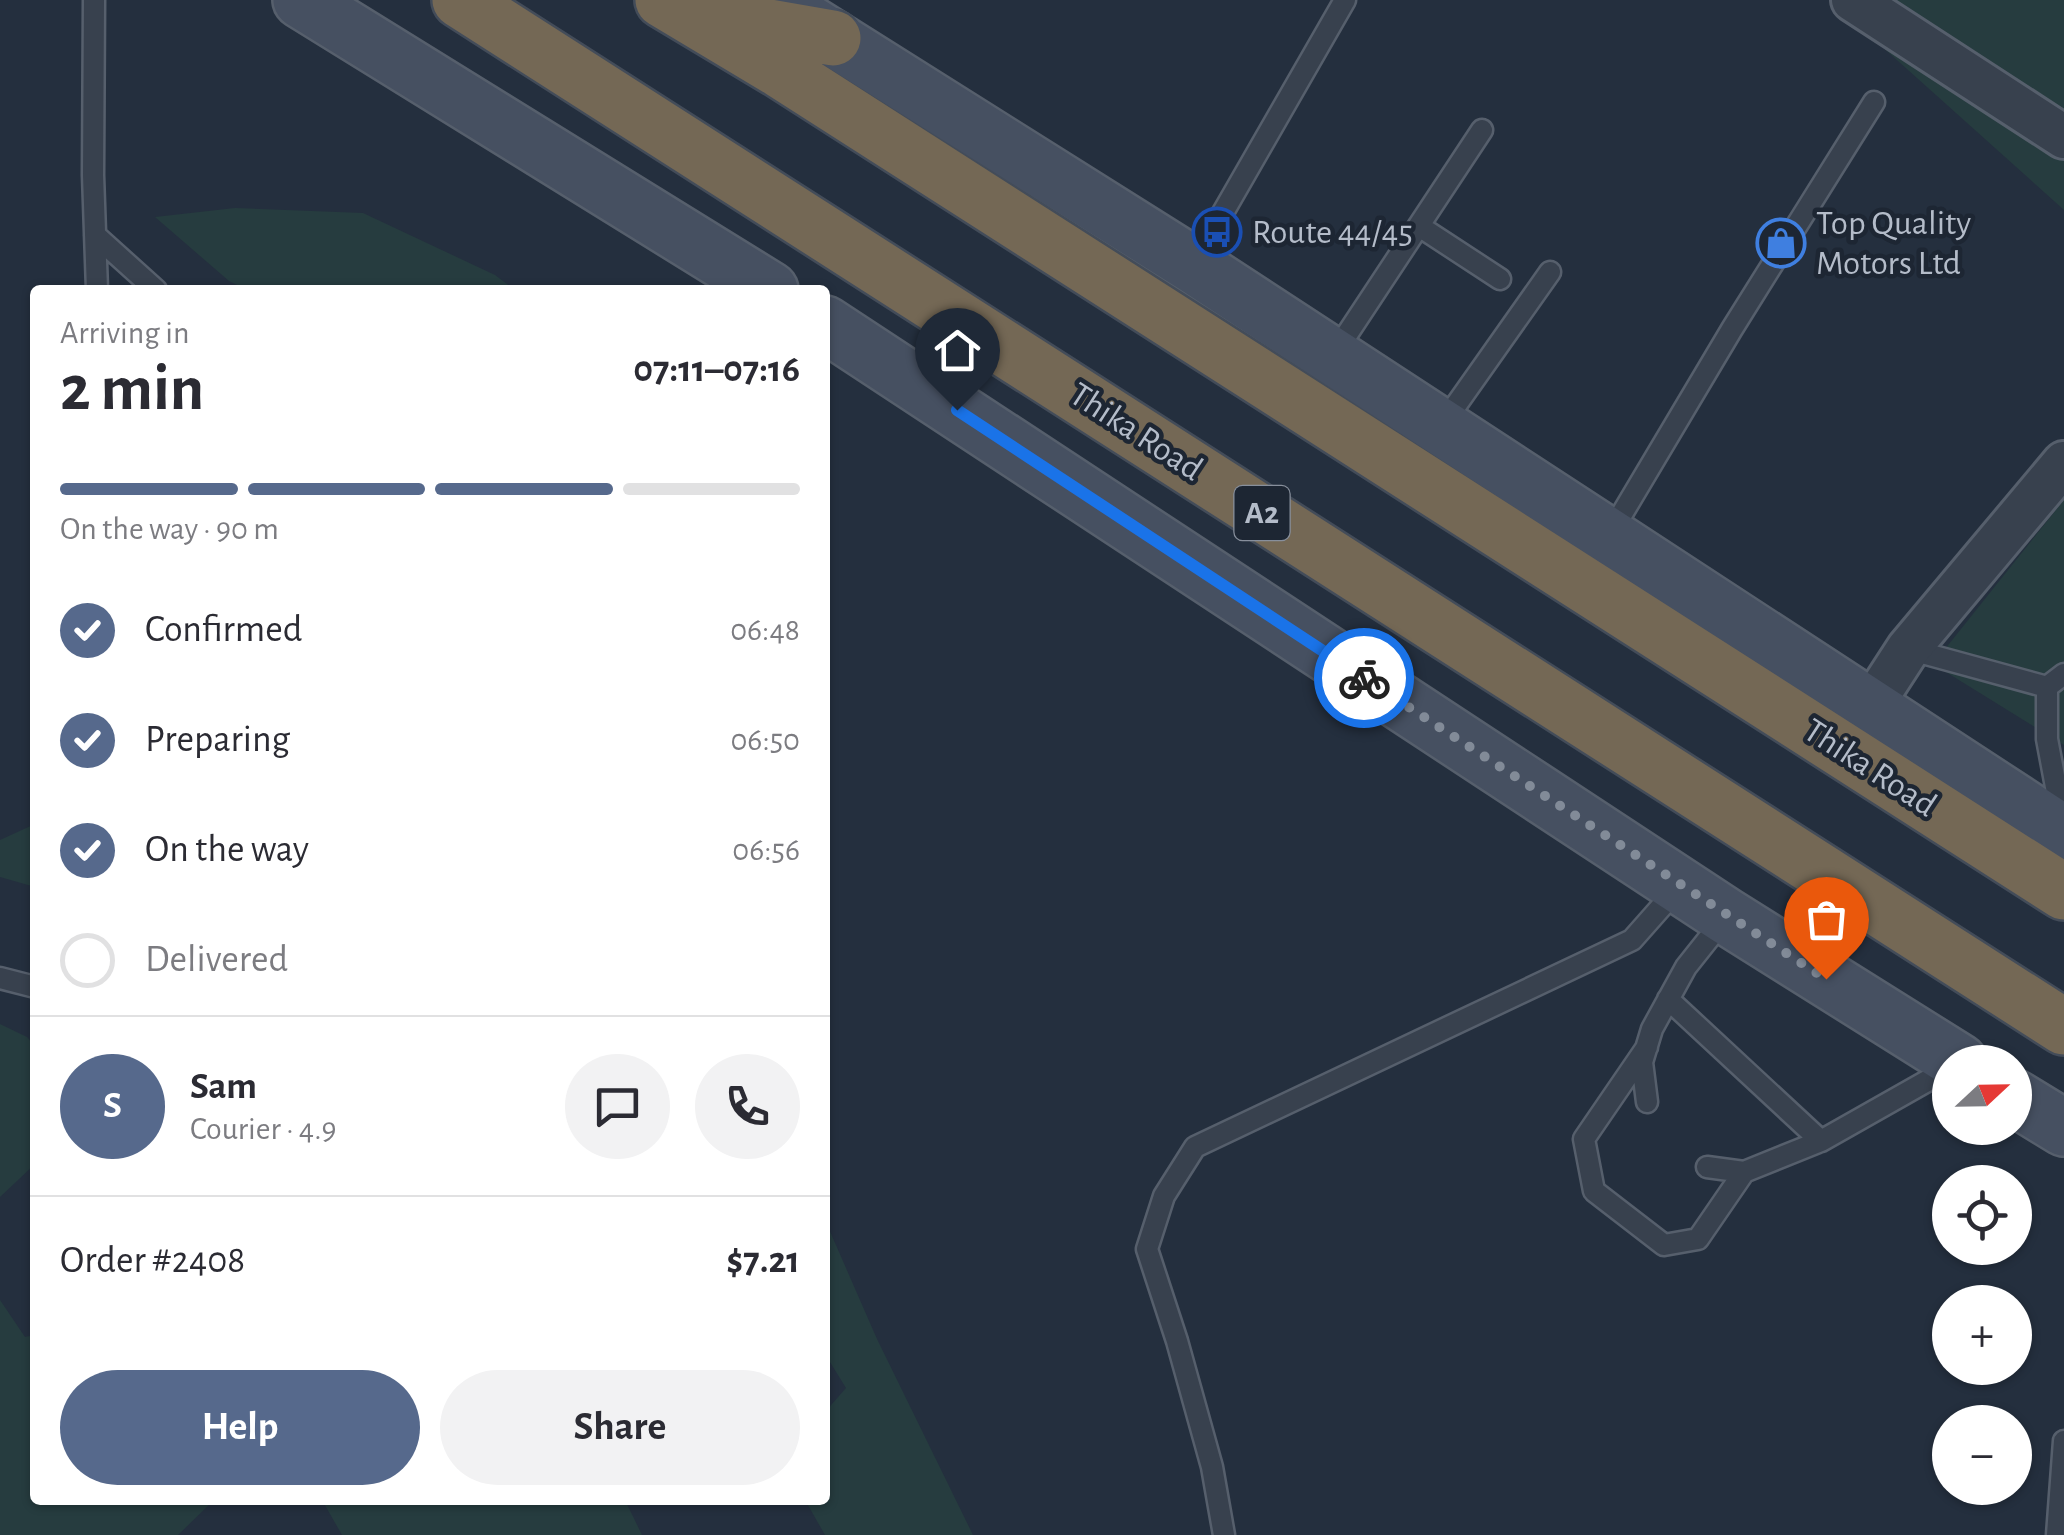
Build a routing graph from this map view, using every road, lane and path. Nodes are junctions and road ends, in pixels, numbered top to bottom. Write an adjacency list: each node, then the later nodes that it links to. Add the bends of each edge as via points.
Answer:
1 (94, 0): 13 (lane)
2 (301, 0): 19 (main road)
3 (460, 0): 36 (highway, Thika Road / A2)
4 (772, 0): 8 (main road, Thika Road)
5 (1345, 0): 14 (lane)
6 (1853, 0): 11 (street)
7 (674, 6): 8 (highway); 31 (highway, Thika Road)
8 (833, 38): 14 (main road, Thika Road)
9 (1874, 102): 24 (lane)
10 (1482, 130): 12 (lane)
11 (2064, 137)
12 (1419, 226): 16 (lane); 21 (lane)
13 (95, 234): 17 (lane); 18 (lane)
14 (1194, 264): 21 (main road, Thika Road)
15 (1550, 272): 22 (lane)
16 (1500, 279)
17 (97, 285)
18 (151, 285)
19 (762, 285)
20 (830, 327): 30 (main road)
21 (1333, 355): 22 (main road, Thika Road)
22 (1441, 426): 24 (main road, Thika Road)
23 (2064, 463): 25 (street)
24 (1609, 536): 28 (main road, Thika Road)
25 (1908, 650): 27 (lane); 28 (street)
26 (2064, 674): 27 (lane)
27 (2046, 688): 29 (lane, via 2047,739)
28 (1871, 706): 29 (main road, Thika Road)
29 (2064, 831)
30 (1680, 886): 32 (main road); 47 (lane, via 1632,940 1195,1146 1164,1196 1147,1248 1212,1467)
31 (2064, 892)
32 (1726, 916): 35 (lane); 37 (main road)
33 (0, 978): 34 (lane)
34 (30, 986)
35 (1668, 999): 38 (lane); 43 (lane)
36 (2064, 1028)
37 (1932, 1045)
38 (1646, 1047): 40 (lane); 45 (lane, via 1584,1139 1594,1191 1664,1245 1698,1238)
39 (1932, 1078): 43 (lane)
40 (1647, 1102)
41 (2032, 1108): 42 (main road)
42 (2064, 1128)
43 (1821, 1140): 45 (lane)
44 (1707, 1167): 45 (lane)
45 (1744, 1172)
46 (2064, 1441): 48 (lane)
47 (1224, 1535)
48 (2057, 1535)

